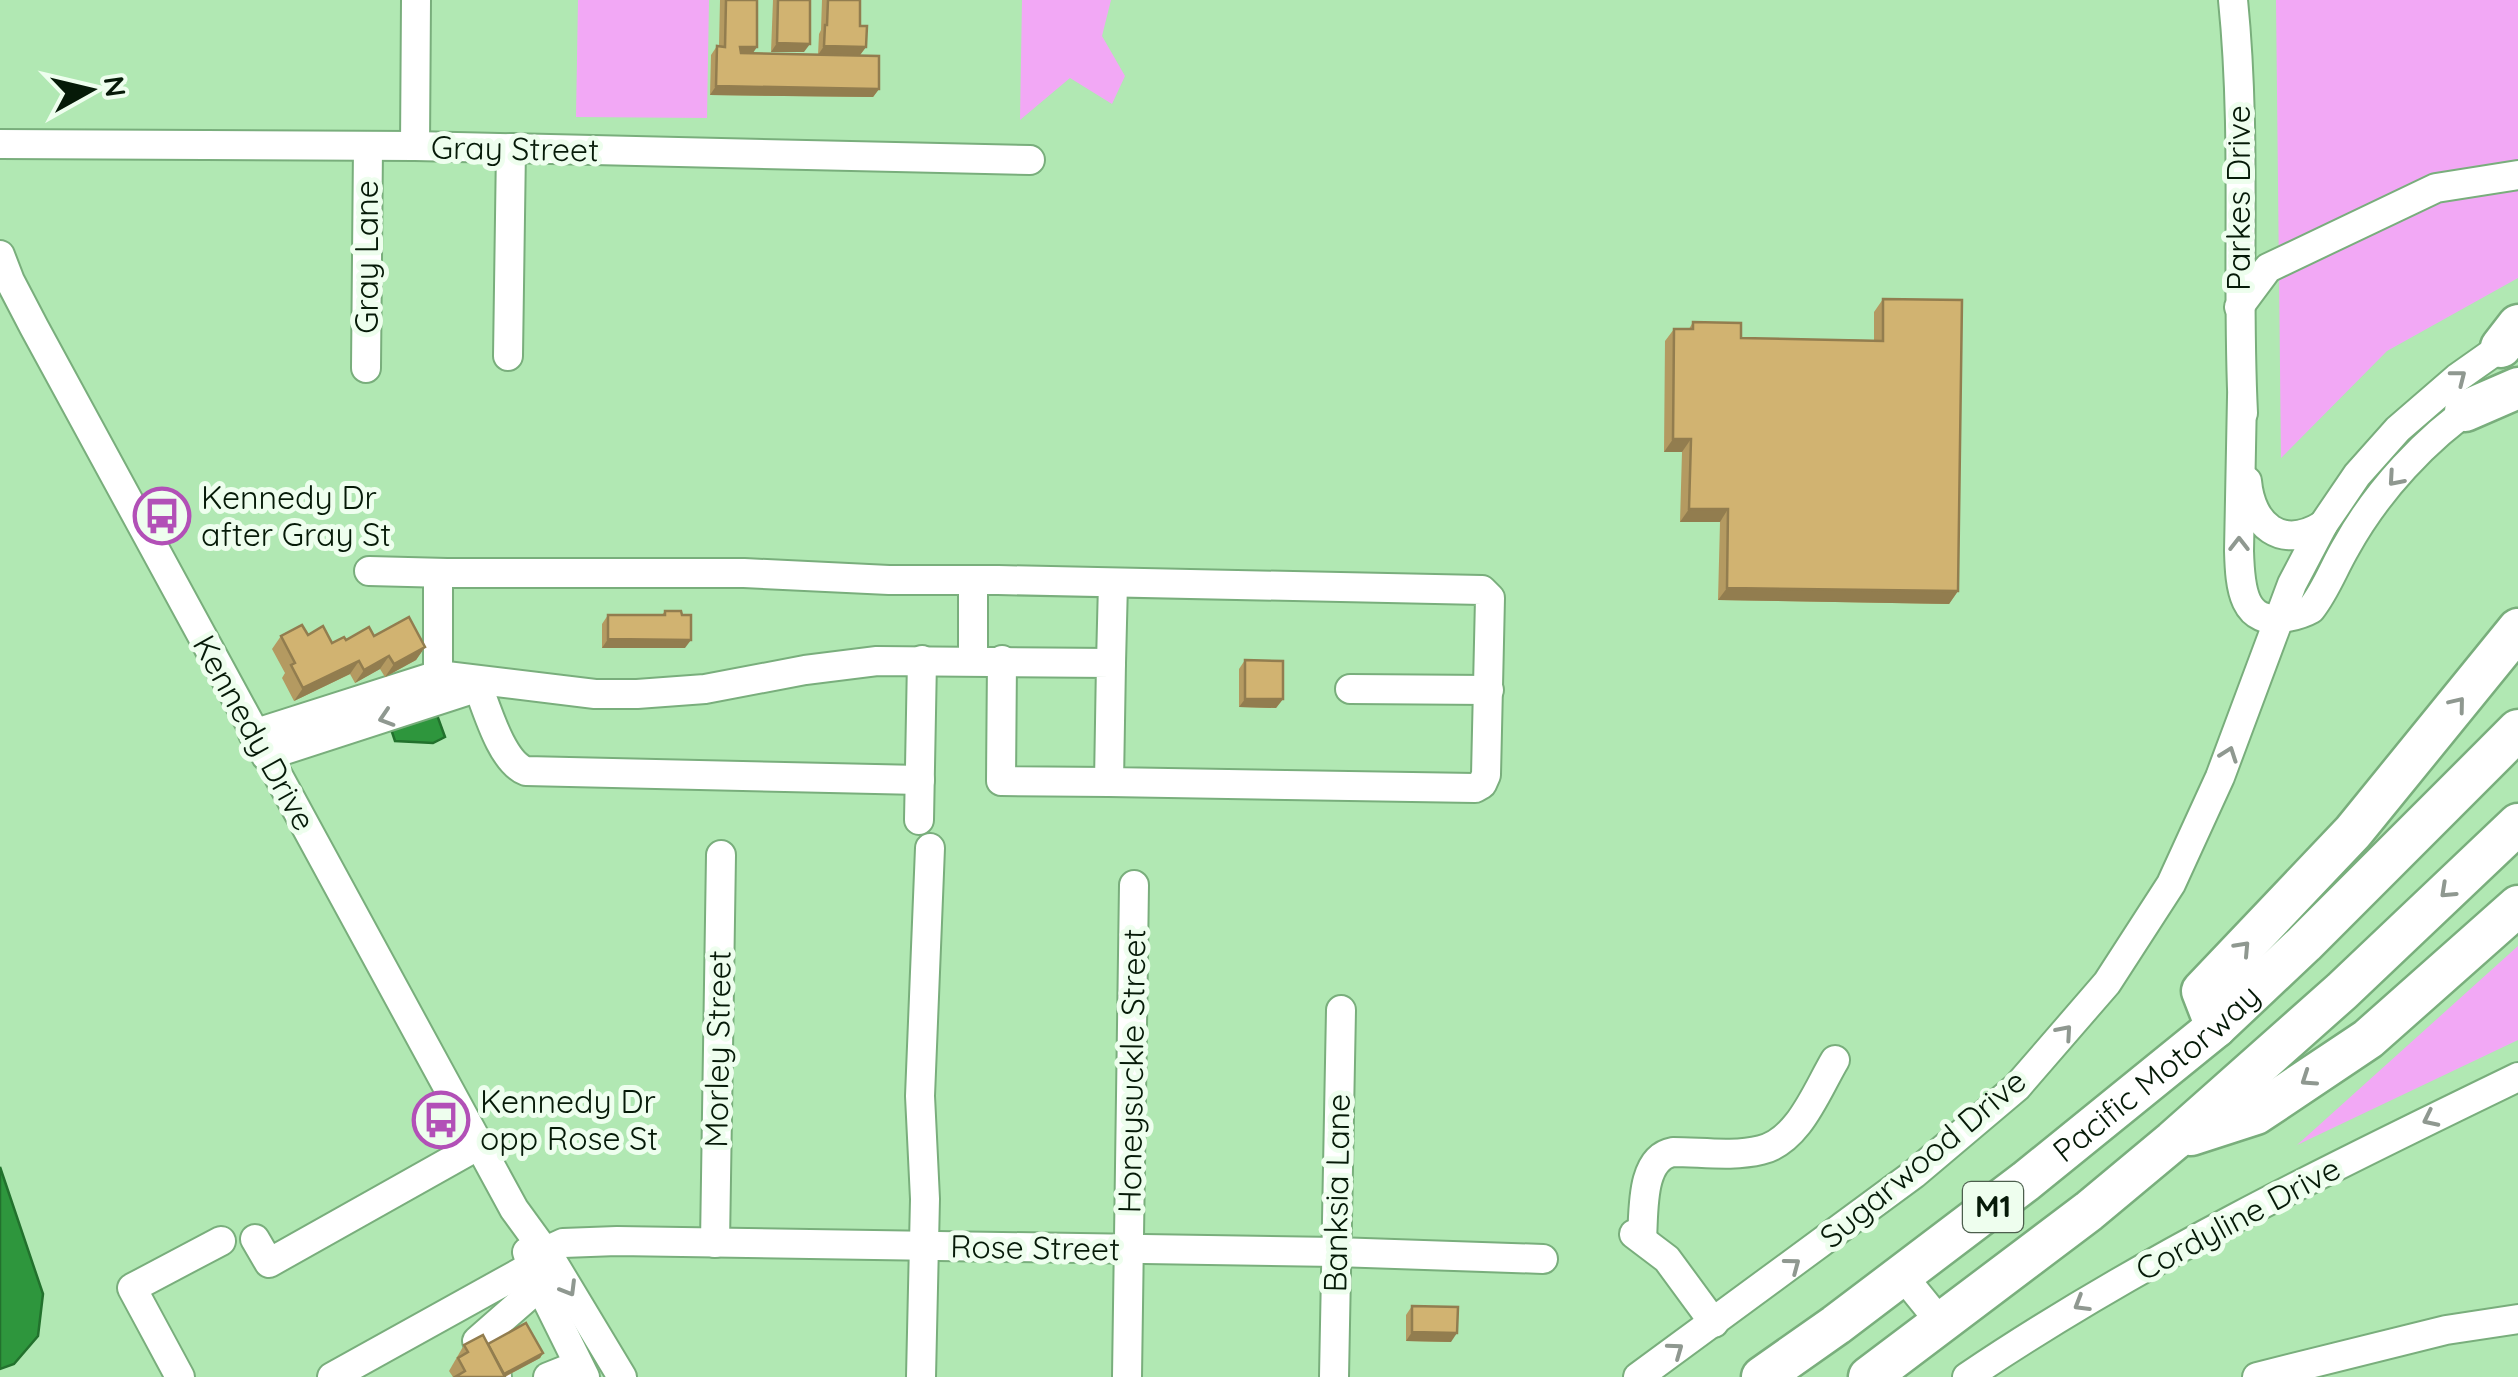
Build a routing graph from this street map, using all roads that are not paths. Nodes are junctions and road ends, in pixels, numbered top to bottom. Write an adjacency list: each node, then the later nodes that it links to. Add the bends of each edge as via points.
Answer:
1 (416, 0): 5 (street)
2 (2233, 0): 10 (street, Parkes Drive)
3 (0, 144): 4 (street, Gray Street)
4 (368, 146): 5 (street, Gray Street); 13 (street, Gray Lane)
5 (415, 146): 6 (street, Gray Street)
6 (510, 148): 7 (street, Gray Street); 12 (street)
7 (1030, 160)
8 (2518, 175): 10 (street, via 2436,188 2268,268)
9 (0, 255): 33 (street, Kennedy Drive)
10 (2239, 306): 15 (street, Parkes Drive)
11 (2514, 347): 16 (street, Sugarwood Drive); 17 (street, Sugarwood Drive, one-way to 11, via 2398,429 2457,378)
12 (508, 356)
13 (366, 368)
14 (2518, 388): 16 (highway)
15 (2242, 397): 17 (street, Parkes Drive, via 2248,491 2260,519 2289,537); 22 (street, Parkes Drive, one-way to 15, via 2258,616 2242,582)
16 (2466, 411): 22 (street, Sugarwood Drive, one-way to 22, via 2381,496 2311,608)
17 (2323, 526): 22 (street, Sugarwood Drive)
18 (370, 571): 19 (street)
19 (438, 573): 20 (street); 29 (street)
20 (973, 580): 21 (street); 25 (street)
21 (1112, 583): 27 (street); 31 (street, via 1484,590 1490,598)
22 (2278, 620): 58 (street, Sugarwood Drive, one-way to 22, via 1914,1174 2018,1086 2107,983 2171,884 2220,777)
23 (2518, 629): 43 (highway, one-way to 23, via 2202,991 2353,832)
24 (922, 660): 25 (street); 28 (street, via 832,666 656,694); 34 (street)
25 (973, 660): 26 (street)
26 (1002, 660): 27 (street); 35 (street, via 1001,781)
27 (1112, 663): 35 (street)
28 (477, 684): 29 (street); 34 (street, via 509,757 526,772)
29 (441, 687): 33 (street)
30 (1350, 689): 31 (street)
31 (1488, 690): 35 (street, via 1486,775 1475,788)
32 (2518, 730): 43 (highway, Pacific Motorway / M1)
33 (259, 745): 47 (street, Kennedy Drive)
34 (920, 780): 36 (street)
35 (1109, 782)
36 (919, 820)
37 (2518, 824): 46 (highway, Pacific Motorway / M1, one-way to 46)
38 (930, 848): 51 (street, via 920,1096)
39 (721, 855): 50 (street, Morley Street)
40 (1134, 885): 52 (street, Honeysuckle Street)
41 (2518, 906): 46 (highway, one-way to 46, via 2368,1039 2256,1114)
42 (1340, 1010): 53 (street, Banksia Lane)
43 (2216, 1026): 56 (highway, Pacific Motorway / M1)
44 (1835, 1060): 58 (street, via 1797,1124 1774,1145 1665,1153 1648,1175 1638,1236 1667,1259)
45 (2518, 1077): 72 (street, Cordyline Drive, one-way to 72, via 2128,1276)
46 (2173, 1141): 59 (highway, Pacific Motorway / M1)
47 (479, 1145): 48 (street, via 269,1264); 55 (street, Kennedy Drive)
48 (254, 1239)
49 (221, 1240): 62 (street, via 132,1288)
50 (715, 1243): 51 (street, Rose Street); 55 (street, Rose Street, via 573,1242)
51 (922, 1246): 52 (street, Rose Street); 66 (street)
52 (1130, 1250): 53 (street, Rose Street); 67 (street, Honeysuckle Street)
53 (1336, 1252): 54 (street, Rose Street); 68 (street, Banksia Lane)
54 (1544, 1259)
55 (537, 1265): 60 (street, Kennedy Drive); 61 (street, Kennedy Drive, one-way to 61); 63 (street); 64 (street, via 477,1340)
56 (1902, 1275): 59 (street); 70 (highway, Pacific Motorway / M1)
57 (2518, 1319): 73 (street)
58 (1714, 1323): 69 (street, Sugarwood Drive, one-way to 58)
59 (1940, 1324): 71 (highway, Pacific Motorway / M1)
60 (582, 1371): 65 (street)
61 (616, 1372)
62 (180, 1377)
63 (332, 1377)
64 (496, 1377)
65 (548, 1377)
66 (920, 1377)
67 (1127, 1377)
68 (1334, 1377)
69 (1638, 1377)
70 (1762, 1377)
71 (1869, 1377)
72 (1966, 1377)
73 (2257, 1377)

